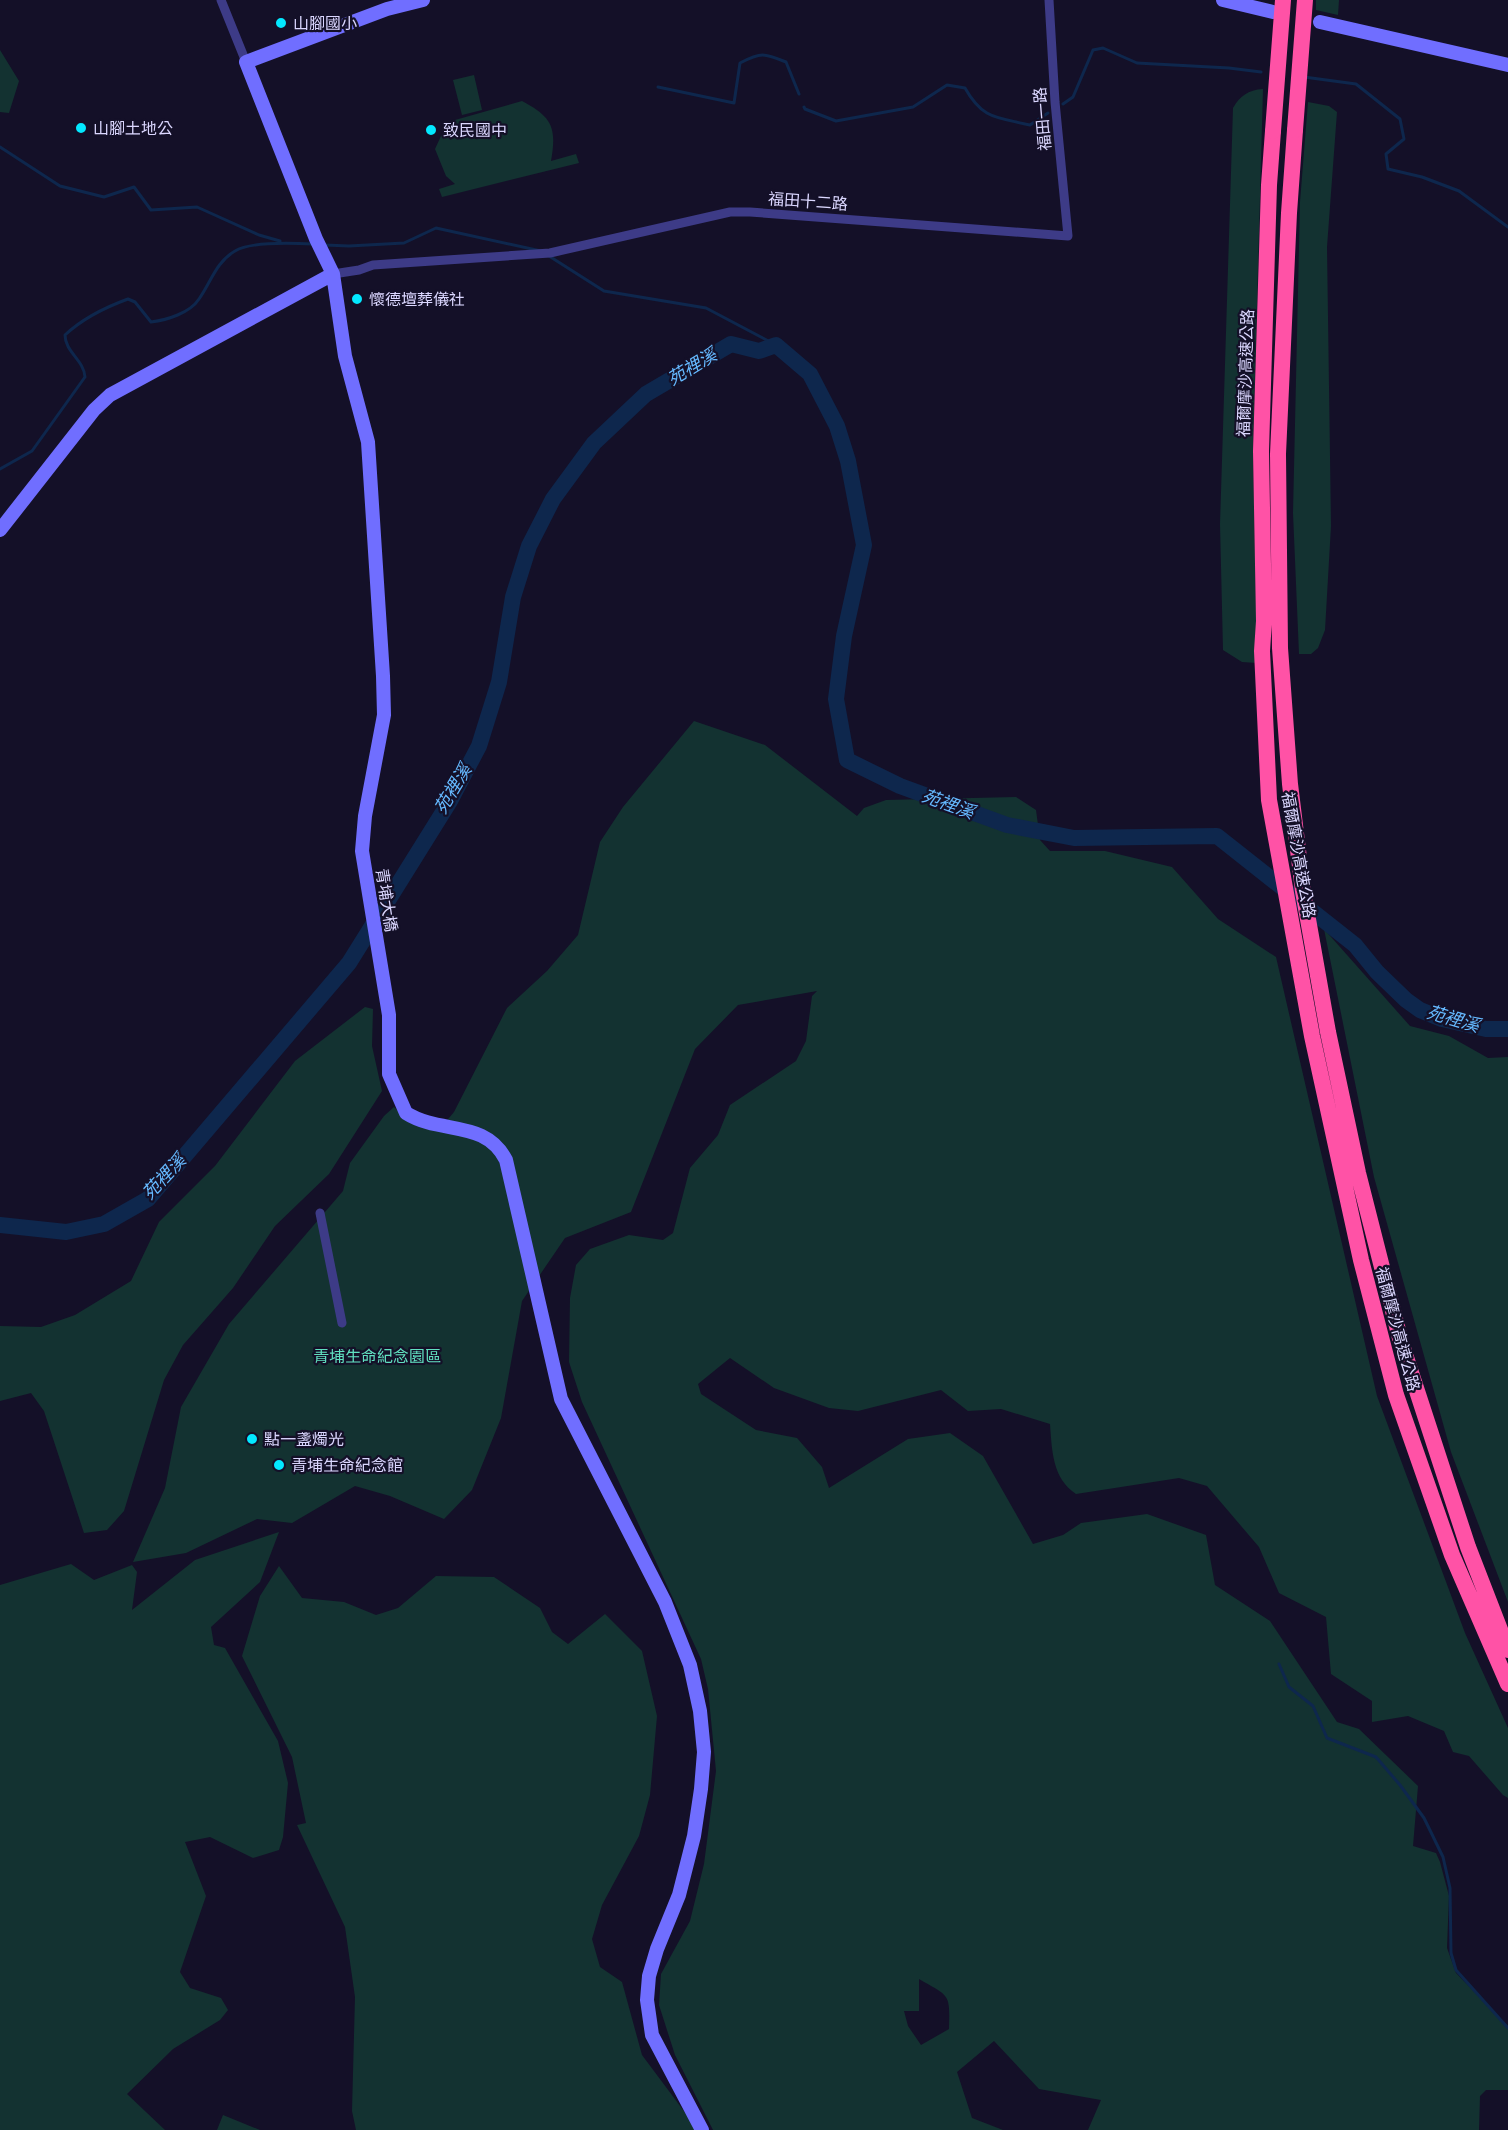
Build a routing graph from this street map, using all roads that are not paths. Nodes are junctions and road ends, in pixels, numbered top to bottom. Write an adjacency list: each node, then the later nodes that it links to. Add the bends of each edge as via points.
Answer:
1 (221, 0): 8 (street)
2 (423, 0): 8 (main road, via 387,9)
3 (1049, 0): 10 (street, 福田一路, via 1054,102)
4 (1223, 0): 6 (main road)
5 (1305, 0): 13 (highway, 福爾摩沙高速公路, bridge, via 1289,213 1278,454 1280,648 1290,784)
6 (1278, 6): 13 (highway, 福爾摩沙高速公路, bridge, via 1261,451 1262,651 1269,800)
7 (1320, 22): 9 (main road)
8 (246, 62): 11 (main road, 青埔大橋)
9 (1508, 65)
10 (1068, 236): 11 (street, 福田十二路, via 730,212 550,253 373,265)
11 (333, 274): 12 (main road, via 110,395); 18 (main road, 青埔大橋, via 345,356 368,442 384,716 362,850 389,1016 389,1074 406,1113 428,1124 476,1132 501,1149 561,1399 665,1602 690,1665 703,1742 701,1790 679,1895 657,1949 647,2000 651,2035)
12 (0, 530)
13 (1320, 1034): 16 (highway, 福爾摩沙高速公路, via 1401,1342 1468,1547); 17 (highway, 福爾摩沙高速公路, via 1361,1260 1396,1395 1452,1555)
14 (320, 1213): 15 (street)
15 (342, 1323)
16 (1508, 1650)
17 (1508, 1684)
18 (702, 2130)

